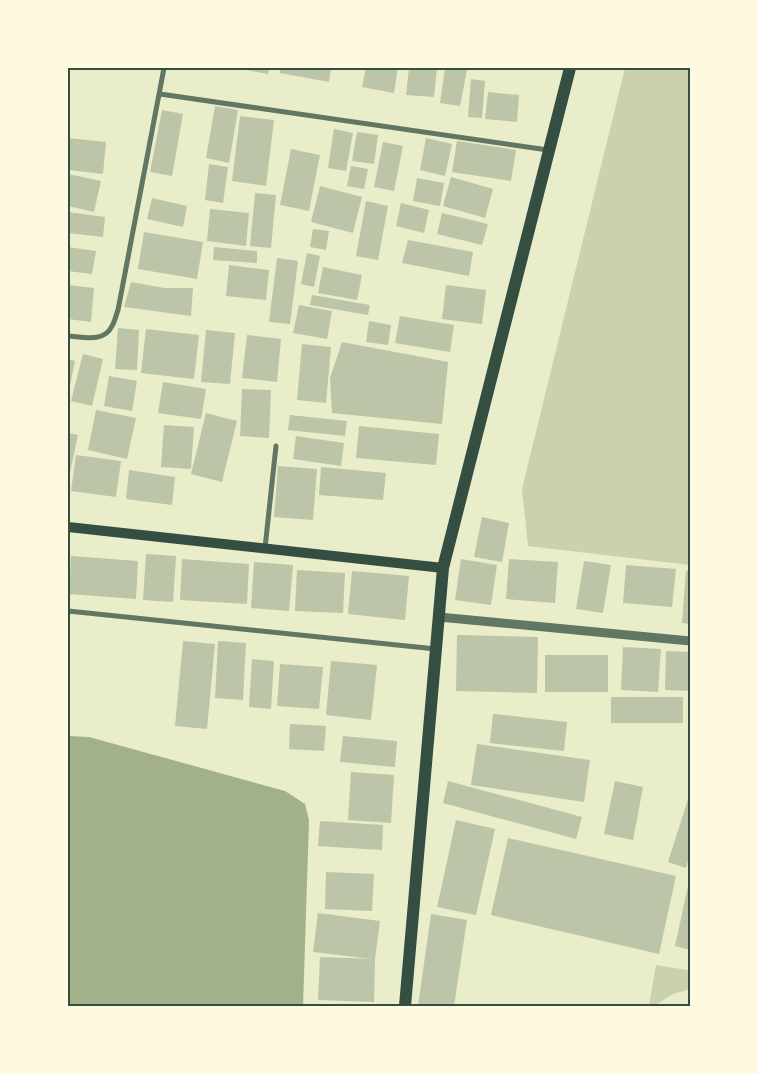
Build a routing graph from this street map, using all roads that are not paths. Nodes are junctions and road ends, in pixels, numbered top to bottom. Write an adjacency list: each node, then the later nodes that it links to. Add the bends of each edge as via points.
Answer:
1 (164, 68): 3 (street)
2 (570, 68): 4 (main road)
3 (160, 94): 4 (street); 5 (street, via 112,327 104,336)
4 (550, 151): 9 (main road)
5 (68, 336)
6 (276, 446): 8 (street)
7 (68, 527): 8 (main road)
8 (265, 548): 9 (main road)
9 (443, 568): 11 (main road)
10 (68, 611): 13 (street)
11 (439, 617): 12 (street); 13 (main road)
12 (690, 641)
13 (437, 649): 14 (main road)
14 (406, 1006)

